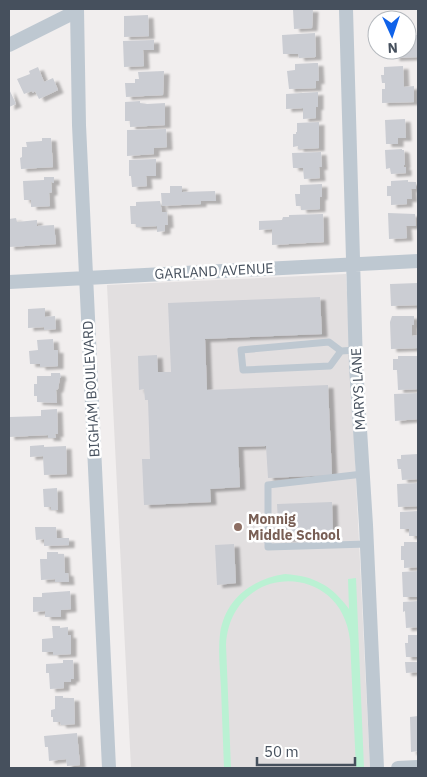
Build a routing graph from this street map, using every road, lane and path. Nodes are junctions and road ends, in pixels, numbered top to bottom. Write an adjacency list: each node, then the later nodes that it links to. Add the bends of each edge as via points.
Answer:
1 (346, 9): 5 (street, MARYS LANE)
2 (77, 10): 3 (street); 6 (street, BIGHAM BOULEVARD)
3 (9, 45)
4 (418, 260): 5 (street, GARLAND AVENUE)
5 (353, 264): 6 (street, GARLAND AVENUE); 8 (street, MARYS LANE)
6 (86, 278): 7 (street, GARLAND AVENUE); 13 (street, BIGHAM BOULEVARD)
7 (9, 282)
8 (356, 350): 9 (lane); 10 (street, MARYS LANE)
9 (340, 351): 9 (lane, via 330,366 243,370 241,350 329,342)
10 (363, 474): 11 (street, MARYS LANE); 11 (lane, via 268,485 268,547)
11 (367, 544): 14 (street, MARYS LANE)
12 (418, 767): 15 (street)
13 (110, 768)
14 (378, 768)
15 (398, 768)

